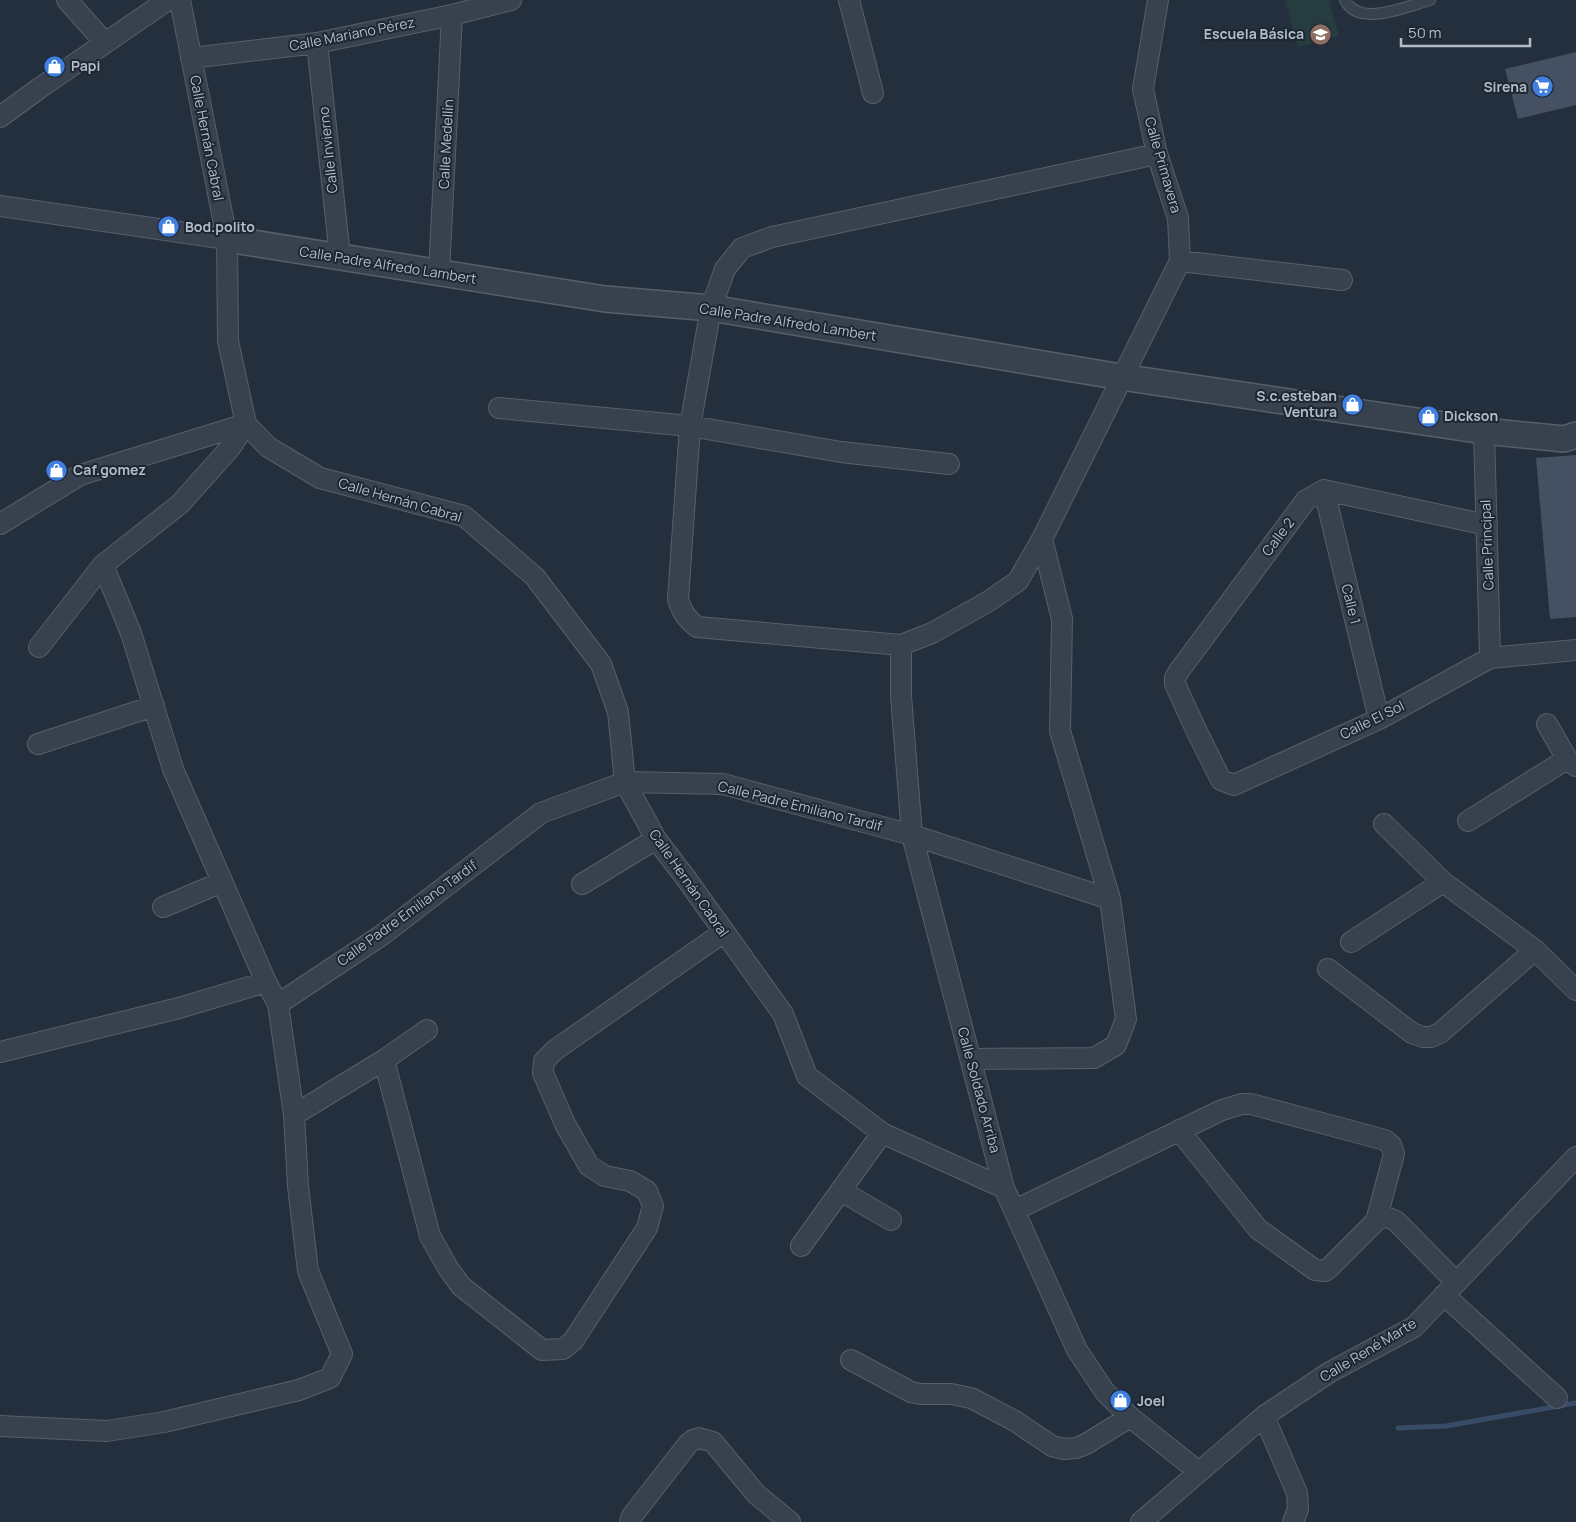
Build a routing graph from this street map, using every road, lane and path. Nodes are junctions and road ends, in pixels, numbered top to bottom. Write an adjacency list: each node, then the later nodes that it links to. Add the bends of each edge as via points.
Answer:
1 (67, 0): 10 (street)
2 (168, 0): 10 (street)
3 (180, 0): 12 (street, Calle Hernán Cabral)
4 (511, 0): 9 (street, Calle Mariano Pérez)
5 (849, 0): 13 (street)
6 (1158, 0): 15 (street, Calle Primavera, via 1143,89)
7 (1346, 0): 8 (lane, via 1358,13 1373,15)
8 (1430, 0)
9 (452, 15): 11 (street, Calle Mariano Pérez); 20 (street, Calle Medellín)
10 (104, 43): 14 (street)
11 (317, 43): 12 (street, Calle Mariano Pérez); 18 (street, Calle Invierno)
12 (191, 58): 17 (street, Calle Hernán Cabral)
13 (873, 93)
14 (0, 117)
15 (1157, 154): 19 (street, Calle Primavera, via 1178,218); 22 (street, via 764,240 742,248 725,269)
16 (0, 206): 17 (street, Calle Padre Alfredo Lambert)
17 (226, 239): 18 (street, Calle Padre Alfredo Lambert); 25 (street, Calle Hernán Cabral, via 228,341)
18 (340, 257): 20 (street, Calle Padre Alfredo Lambert)
19 (1180, 261): 21 (street); 23 (street, Calle Primavera)
20 (439, 273): 22 (street, Calle Padre Alfredo Lambert, via 604,299)
21 (1342, 280)
22 (711, 308): 23 (street, Calle Padre Alfredo Lambert); 26 (street)
23 (1121, 377): 27 (street, Calle Padre Alfredo Lambert); 33 (street, Calle Primavera)
24 (499, 408): 26 (street)
25 (246, 424): 31 (street, via 80,474); 34 (street, via 230,448 180,504); 45 (street, Calle Hernán Cabral, via 268,447 320,478 464,516 535,577 601,664 618,712)
26 (690, 426): 29 (street, via 841,452); 35 (street, via 678,599 688,620 697,627)
27 (1484, 431): 28 (street, Calle Padre Alfredo Lambert, via 1564,439); 32 (street, Calle Principal)
28 (1576, 435)
29 (949, 464)
30 (1324, 490): 32 (street); 40 (street, Calle 1); 42 (street, Calle 2, via 1306,500 1178,671 1175,684)
31 (0, 524)
32 (1486, 524): 38 (street, Calle Principal)
33 (1042, 539): 35 (street, Calle Primavera, via 1018,581 932,632); 53 (street, via 1062,619 1060,730)
34 (103, 564): 36 (street); 39 (street, via 131,633)
35 (901, 645): 48 (street, Calle Soldado Arriba, via 901,696)
36 (39, 646)
37 (1576, 650): 38 (street, Calle El Sol)
38 (1490, 658): 40 (street, Calle El Sol)
39 (154, 706): 43 (street); 50 (street, via 173,769)
40 (1379, 718): 42 (street, Calle El Sol, via 1234,784 1221,780)
41 (1547, 724): 44 (street)
42 (1197, 732)
43 (38, 744)
44 (1571, 762): 46 (street)
45 (625, 782): 48 (street, Calle Padre Emiliano Tardif, via 723,784); 49 (street, Calle Hernán Cabral); 61 (street, Calle Padre Emiliano Tardif, via 541,812 382,935)
46 (1468, 821)
47 (1384, 824): 51 (street)
48 (912, 834): 53 (street, Calle Padre Emiliano Tardif); 64 (street, Calle Soldado Arriba)
49 (656, 839): 52 (street); 55 (street, Calle Hernán Cabral)
50 (222, 882): 54 (street); 59 (street)
51 (1443, 882): 56 (street); 57 (street)
52 (582, 884)
53 (1110, 899): 64 (street, via 1126,1019 1116,1045 1094,1058)
54 (163, 907)
55 (724, 932): 65 (street, via 555,1050 544,1061 543,1073 565,1124 589,1166 605,1176 630,1181 647,1191 653,1206 646,1228 572,1341 563,1349 542,1350 461,1286 448,1268 430,1236); 68 (street, Calle Hernán Cabral, via 783,1014 807,1076)
56 (1351, 942)
57 (1535, 950): 58 (street, via 1449,1026 1431,1037 1412,1033); 60 (street)
58 (1328, 969)
59 (266, 982): 61 (street); 63 (street, via 179,1008)
60 (1576, 990)
61 (278, 1004): 66 (street)
62 (427, 1030): 65 (street)
63 (0, 1052)
64 (971, 1059): 70 (street, Calle Soldado Arriba)
65 (384, 1060): 66 (street)
66 (294, 1115): 81 (street, via 308,1271 342,1354 330,1378 299,1390 164,1422 107,1431)
67 (1179, 1130): 72 (street); 74 (street, via 1258,1229 1315,1270 1326,1271); 74 (street, via 1222,1110 1251,1104 1385,1140 1394,1154)
68 (882, 1133): 70 (street, Calle Hernán Cabral); 71 (street)
69 (1576, 1157): 76 (street, Calle René Marte)
70 (1004, 1188): 72 (street, Calle Soldado Arriba)
71 (841, 1191): 73 (street); 75 (street)
72 (1015, 1210): 80 (street, Calle Soldado Arriba, via 1077,1350 1105,1392)
73 (891, 1220)
74 (1376, 1221): 76 (street, via 1382,1217 1396,1221)
75 (800, 1246)
76 (1450, 1288): 78 (street); 79 (street, Calle René Marte, via 1414,1327 1330,1372)
77 (851, 1360): 80 (street, via 911,1392 971,1398 1015,1421 1052,1446 1064,1449 1086,1444)
78 (1557, 1398)
79 (1264, 1416): 82 (street, Calle René Marte); 86 (street, via 1297,1493 1298,1509)
80 (1130, 1417): 82 (street, Calle Soldado Arriba)
81 (0, 1426)
82 (1199, 1472): 85 (street, Calle René Marte)
83 (630, 1522): 84 (street, via 688,1444 699,1438 713,1442 756,1494)
84 (790, 1522)
85 (1141, 1522)
86 (1293, 1522)

